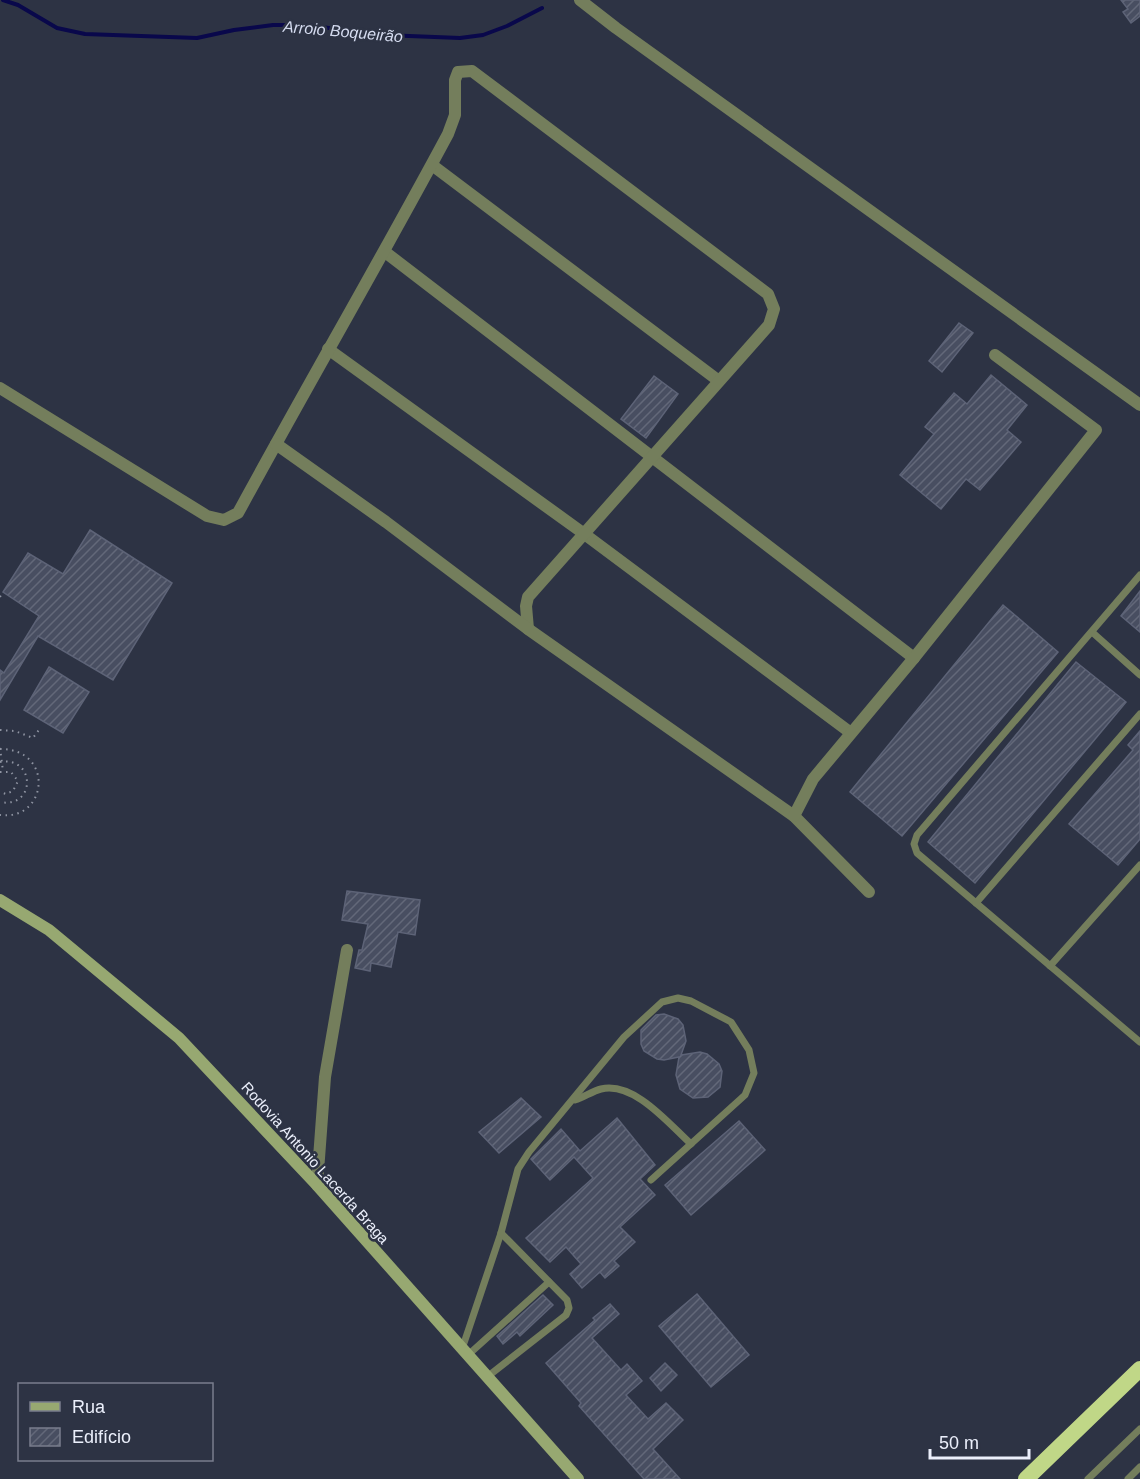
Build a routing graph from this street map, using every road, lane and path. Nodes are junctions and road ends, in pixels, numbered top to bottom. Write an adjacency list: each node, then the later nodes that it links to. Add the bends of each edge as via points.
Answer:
1 (580, 0): 8 (street)
2 (432, 165): 3 (street); 6 (street); 6 (street, via 455,114 458,72 472,71 768,294 774,309 768,325)
3 (385, 252): 4 (street); 10 (street)
4 (328, 349): 9 (street); 11 (street)
5 (995, 355): 15 (street, via 1096,430)
6 (719, 381): 10 (street)
7 (0, 388): 9 (street, via 207,516 224,520 238,513)
8 (1140, 405)
9 (276, 444): 13 (street)
10 (652, 456): 11 (street); 15 (street)
11 (583, 533): 13 (street, via 528,597); 20 (street)
12 (1140, 574): 14 (lane)
13 (528, 629): 27 (street)
14 (1092, 632): 16 (lane); 31 (lane, via 916,835 917,853)
15 (914, 658): 20 (street)
16 (1140, 675)
17 (1140, 714): 31 (lane)
18 (41, 727): 19 (path, via 33,738)
19 (0, 730)
20 (851, 733): 27 (street, via 813,779)
21 (0, 749): 22 (path); 26 (path, via 12,749 31,760 39,781 33,802 24,810)
22 (1, 762): 23 (path); 25 (path, via 21,767 28,784 17,801)
23 (2, 772): 24 (path, via 14,774 17,785 10,793)
24 (0, 792)
25 (0, 802)
26 (0, 814)
27 (794, 816): 29 (street)
28 (1140, 865): 33 (lane)
29 (869, 892)
30 (0, 900): 38 (main road, Rodovia Antonio Lacerda Braga, via 49,930 179,1038)
31 (976, 903): 33 (lane)
32 (347, 950): 38 (street, via 326,1077)
33 (1050, 966): 34 (lane)
34 (1140, 1042)
35 (572, 1102): 36 (lane, via 602,1088 621,1088 636,1095); 36 (lane, via 624,1037 662,1002 678,998 691,1001 731,1022 749,1050 754,1073 745,1095); 39 (lane, via 518,1169)
36 (691, 1144): 37 (lane)
37 (651, 1180)
38 (316, 1185): 41 (main road, Rodovia Antonio Lacerda Braga)
39 (501, 1233): 40 (lane); 41 (lane)
40 (549, 1282): 41 (lane); 43 (lane, via 567,1300 566,1315)
41 (465, 1352): 43 (main road, Rodovia Antonio Lacerda Braga)
42 (1140, 1369): 47 (highway)
43 (487, 1377): 46 (main road, Rodovia Antonio Lacerda Braga)
44 (1140, 1429): 48 (lane)
45 (1140, 1467): 49 (lane)
46 (578, 1479)
47 (1026, 1479)
48 (1088, 1479)
49 (1128, 1479)

